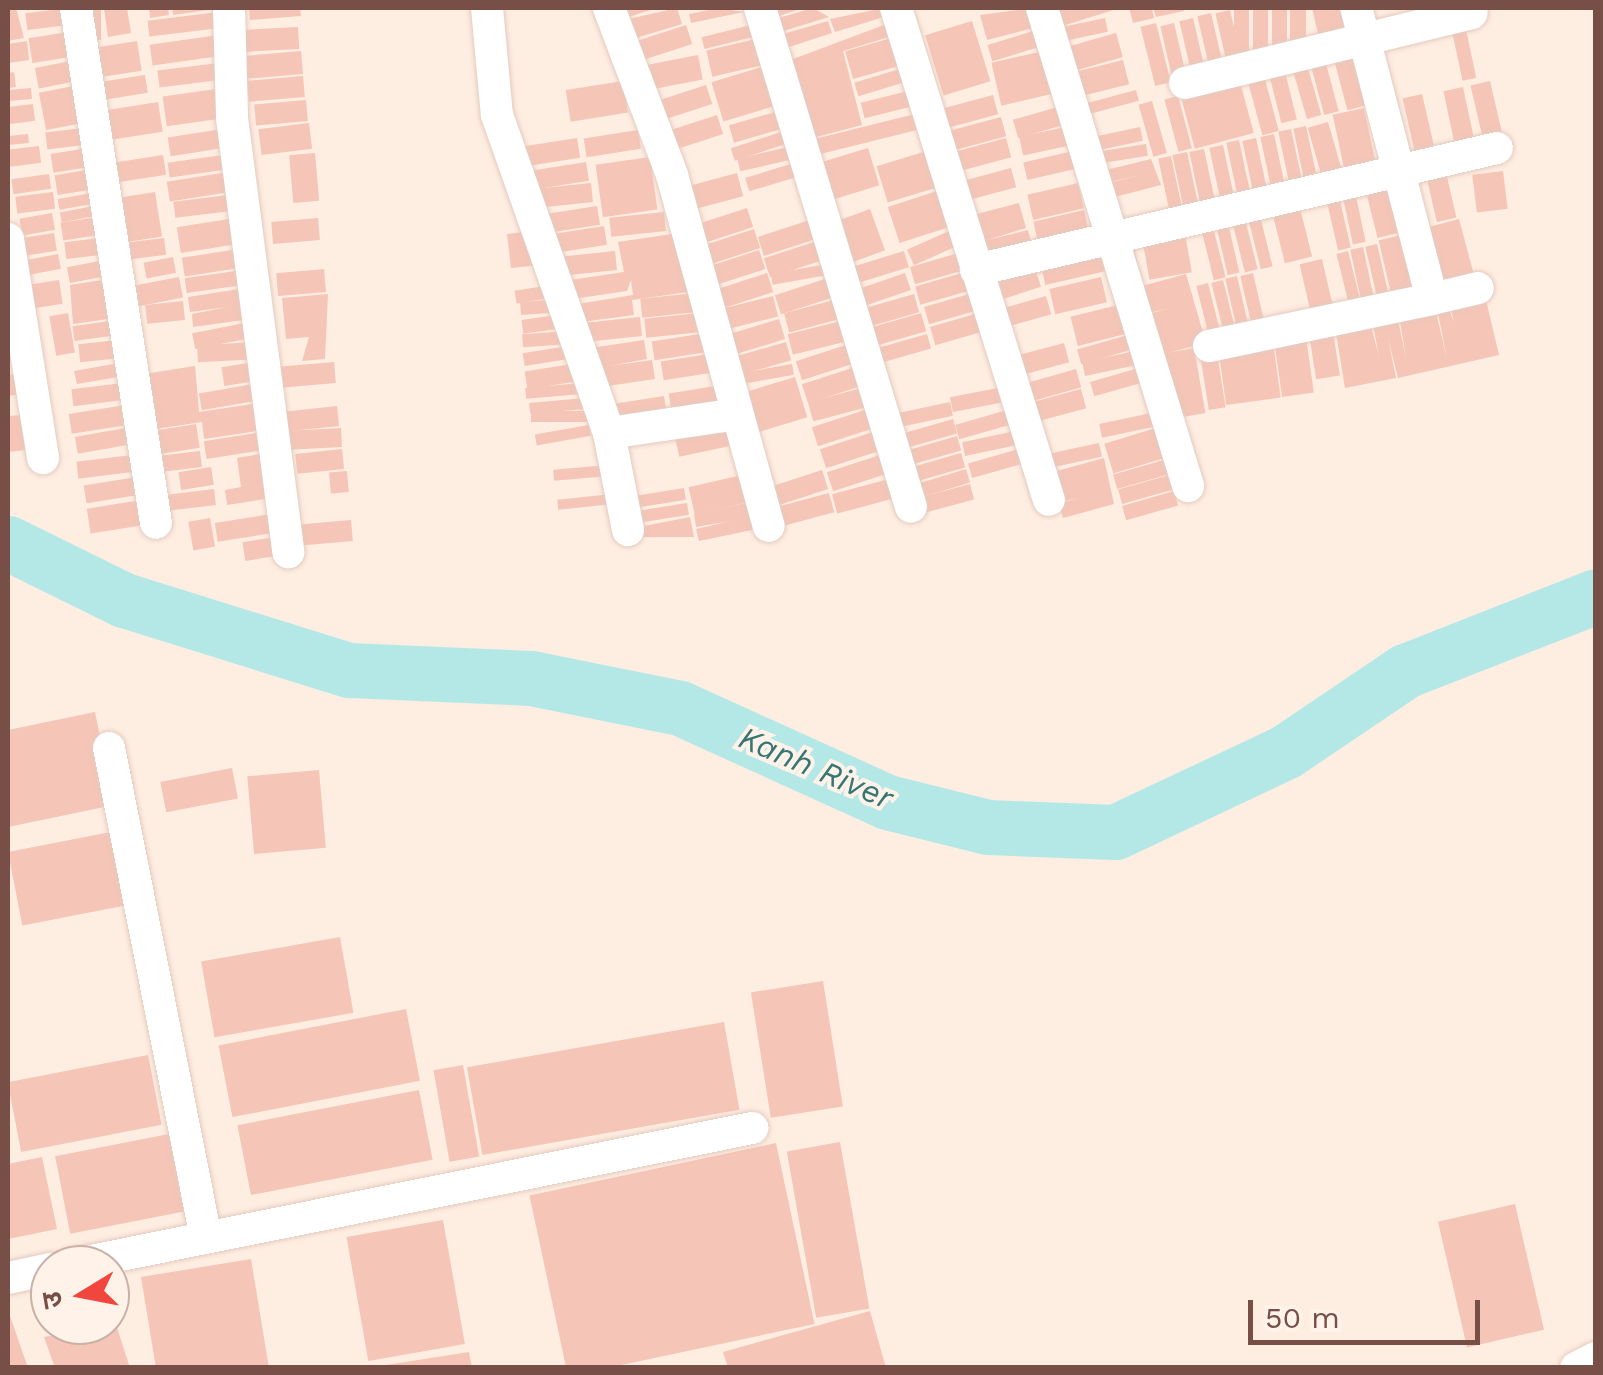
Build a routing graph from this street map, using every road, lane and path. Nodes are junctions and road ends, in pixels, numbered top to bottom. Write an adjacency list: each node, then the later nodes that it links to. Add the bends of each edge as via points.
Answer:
1 (76, 8): 25 (street)
2 (229, 8): 28 (street, via 232,118)
3 (487, 8): 20 (street, via 497,115)
4 (609, 8): 19 (street, via 672,175)
5 (760, 8): 24 (street)
6 (896, 8): 15 (street)
7 (1042, 8): 14 (street)
8 (1472, 13): 9 (street)
9 (1361, 23): 10 (street); 12 (street)
10 (1184, 84)
11 (1496, 148): 12 (street)
12 (1399, 170): 14 (street); 17 (street)
13 (8, 239): 21 (street)
14 (1112, 240): 15 (street); 22 (street)
15 (976, 270): 23 (street)
16 (1478, 288): 17 (street)
17 (1432, 299): 18 (street)
18 (1210, 346)
19 (737, 414): 20 (street); 26 (street)
20 (609, 433): 27 (street)
21 (43, 458)
22 (1188, 486)
23 (1049, 500)
24 (911, 507)
25 (156, 523)
26 (768, 526)
27 (628, 530)
28 (288, 552)
29 (110, 748): 31 (street)
30 (752, 1128): 31 (street)
31 (206, 1236): 32 (street)
32 (130, 1252)
33 (1596, 1358): 34 (street)
34 (1576, 1368)

